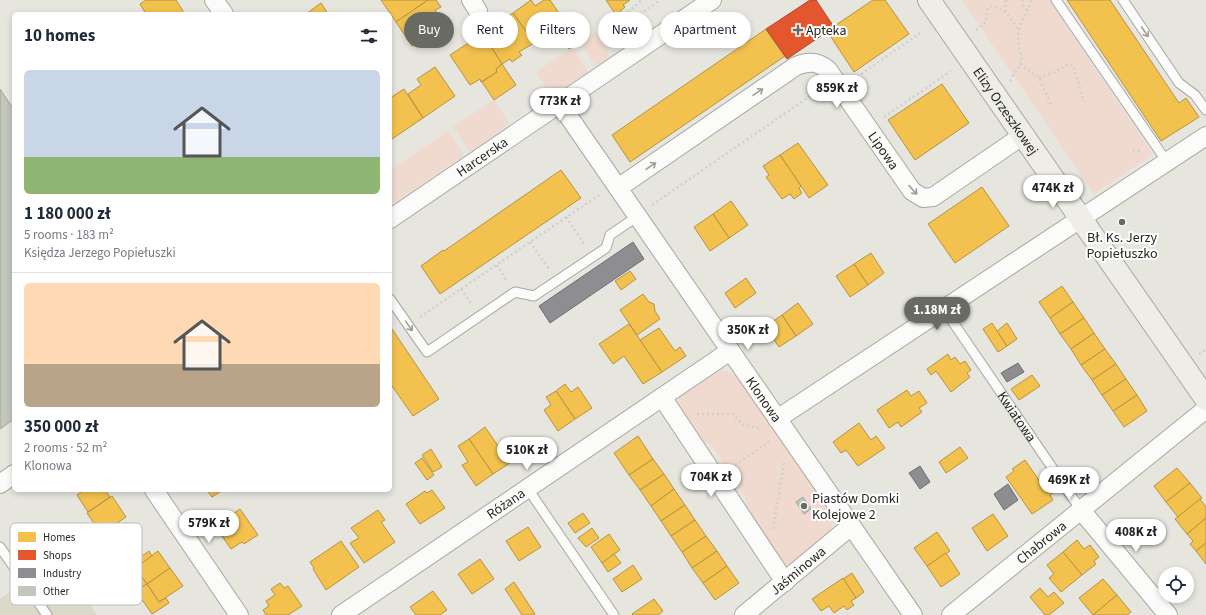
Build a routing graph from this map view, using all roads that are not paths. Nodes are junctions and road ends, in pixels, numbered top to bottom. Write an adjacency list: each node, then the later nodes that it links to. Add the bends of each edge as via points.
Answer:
1 (214, 0): 6 (street)
2 (712, 0): 7 (street, Harcerska)
3 (929, 0): 9 (street, Elizy Orzeszkowej)
4 (1056, 0): 11 (lane)
5 (1123, 0): 8 (lane, one-way to 8, via 1179,83 1195,94)
6 (223, 12)
7 (560, 104): 12 (street, Klonowa); 14 (street, Harcerska)
8 (1206, 110)
9 (1022, 136): 12 (street, Lipowa, one-way to 9, via 796,66 808,62 824,67 912,191 923,198 933,196); 15 (street, Elizy Orzeszkowej)
10 (1206, 136): 11 (street)
11 (1167, 162): 15 (street)
12 (612, 189): 13 (street, Klonowa)
13 (642, 212): 16 (lane, one-way to 13, via 427,352 515,292 534,296 606,248 610,235); 18 (street, Klonowa)
14 (392, 218)
15 (1080, 219): 17 (street); 20 (street, Elizy Orzeszkowej)
16 (392, 302)
17 (944, 309): 22 (street); 27 (lane, Kwiatowa)
18 (730, 351): 19 (street, Różana); 22 (street, Klonowa)
19 (662, 397): 25 (street, Różana); 31 (street)
20 (1206, 399)
21 (1206, 409): 27 (street, Chabrowa)
22 (771, 424): 28 (street, Klonowa)
23 (12, 475): 24 (street)
24 (0, 484)
25 (528, 489): 35 (street, Różana); 36 (lane)
26 (155, 492): 34 (street)
27 (1081, 510): 39 (street, Chabrowa); 40 (street, Kwiatowa)
28 (851, 526): 31 (street, Jaśminowa); 38 (street, Klonowa)
29 (0, 547): 30 (lane)
30 (10, 561)
31 (785, 582): 37 (street, Jaśminowa)
32 (40, 605): 33 (lane)
33 (47, 615)
34 (239, 615)
35 (342, 615)
36 (614, 615)
37 (744, 615)
38 (913, 615)
39 (951, 615)
40 (1168, 615)

